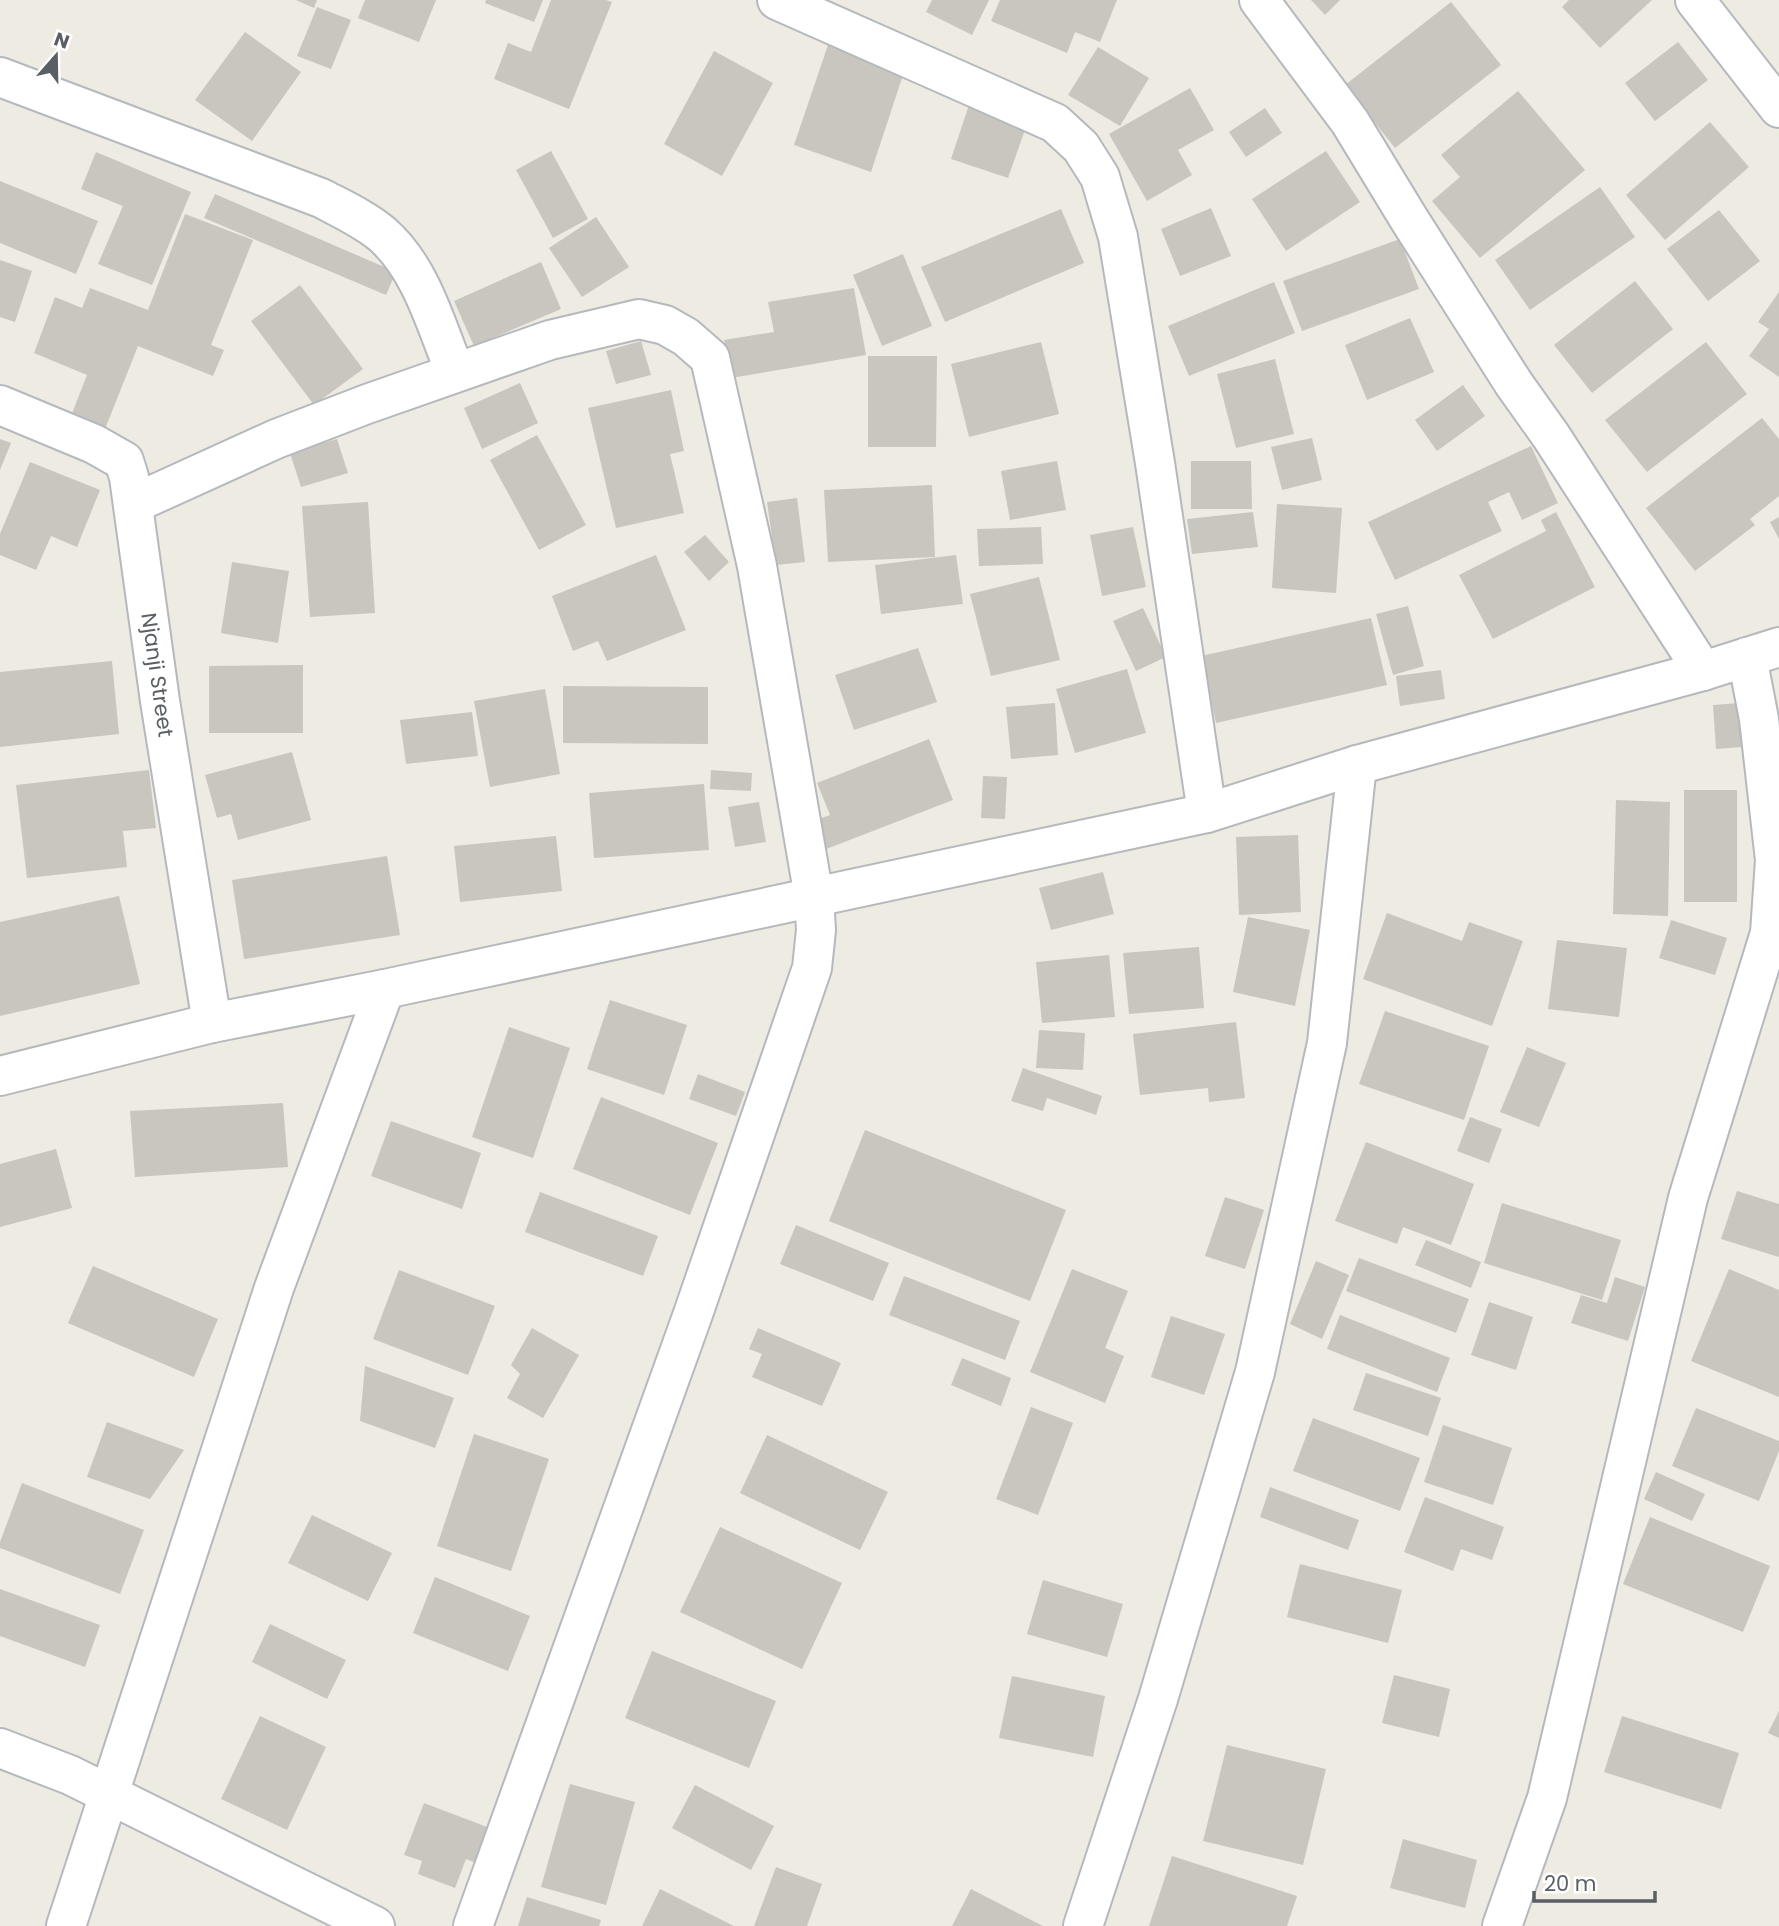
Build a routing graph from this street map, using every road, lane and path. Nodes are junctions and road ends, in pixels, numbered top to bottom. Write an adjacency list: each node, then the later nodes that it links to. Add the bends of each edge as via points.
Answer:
1 (777, 0): 12 (street, via 1055,123 1081,147 1100,177 1120,251)
2 (1259, 0): 10 (street, via 1350,122 1514,384)
3 (1695, 0): 5 (street)
4 (0, 77): 6 (street, via 321,198 355,216 382,234 405,261 420,285)
5 (1779, 108)
6 (455, 372): 8 (street, via 276,439); 13 (street, via 550,340 639,319 665,324 710,358 757,566)
7 (0, 405): 8 (street, Njanji Street, via 124,461)
8 (133, 503): 15 (street, Njanji Street)
9 (1763, 652): 10 (street); 23 (street, via 1759,719 1775,860 1770,933 1688,1198 1547,1798)
10 (1703, 671): 11 (street)
11 (1357, 765): 12 (street); 22 (street, via 1327,1043 1258,1359 1158,1699)
12 (1207, 813): 13 (street)
13 (814, 897): 14 (street); 21 (street, via 812,968)
14 (385, 989): 15 (street); 18 (street, via 274,1288)
15 (212, 1023): 16 (street)
16 (0, 1076)
17 (0, 1748): 18 (street)
18 (110, 1795): 19 (street); 20 (street)
19 (66, 1926)
20 (375, 1926)
21 (472, 1926)
22 (1083, 1926)
23 (1502, 1926)

